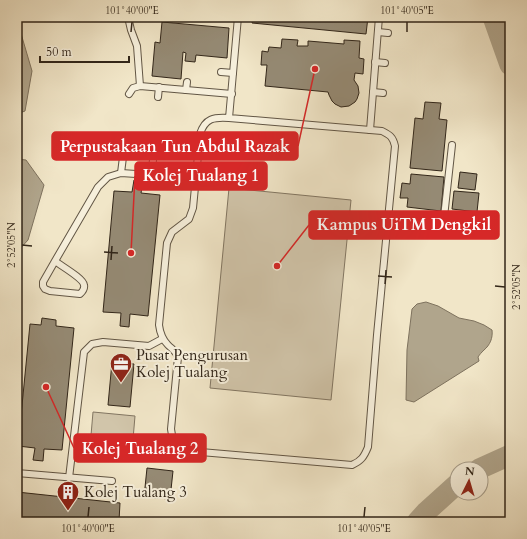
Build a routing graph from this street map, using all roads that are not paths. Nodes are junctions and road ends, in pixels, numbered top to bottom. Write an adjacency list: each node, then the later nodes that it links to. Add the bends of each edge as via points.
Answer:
1 (128, 17): 11 (lane, via 137,46)
2 (238, 17): 9 (lane)
3 (379, 17): 4 (lane)
4 (378, 32): 5 (lane); 6 (lane)
5 (388, 33)
6 (375, 62): 7 (lane); 14 (lane)
7 (385, 63)
8 (221, 72): 9 (lane)
9 (233, 73): 17 (lane)
10 (187, 82): 13 (lane)
11 (140, 86): 12 (lane); 16 (lane, via 133,88)
12 (159, 87): 13 (lane); 18 (lane)
13 (186, 90): 17 (lane)
14 (373, 92): 15 (lane); 20 (lane)
15 (383, 92)
16 (129, 94)
17 (232, 94): 19 (lane)
18 (158, 97)
19 (229, 118): 20 (lane); 26 (lane, via 209,120 203,126)
20 (370, 130): 29 (lane, via 382,131 389,135 395,146 391,218 368,447 359,462 352,465 189,451 179,448 173,441 171,429 178,357 175,350)
21 (452, 145): 27 (lane)
22 (123, 157): 24 (lane)
23 (153, 160): 25 (lane)
24 (121, 173): 25 (lane); 28 (lane, via 108,177 98,187)
25 (151, 175): 26 (lane)
26 (196, 178): 29 (lane, via 191,213 188,219 172,232 167,243 159,325)
27 (444, 217)
28 (54, 261): 28 (lane, via 81,280 84,285 80,294 50,291 43,286)
29 (162, 339): 31 (lane, via 149,346 103,342 92,344 84,352)
30 (17, 472): 31 (lane)
31 (69, 478): 32 (lane)
32 (112, 481)

